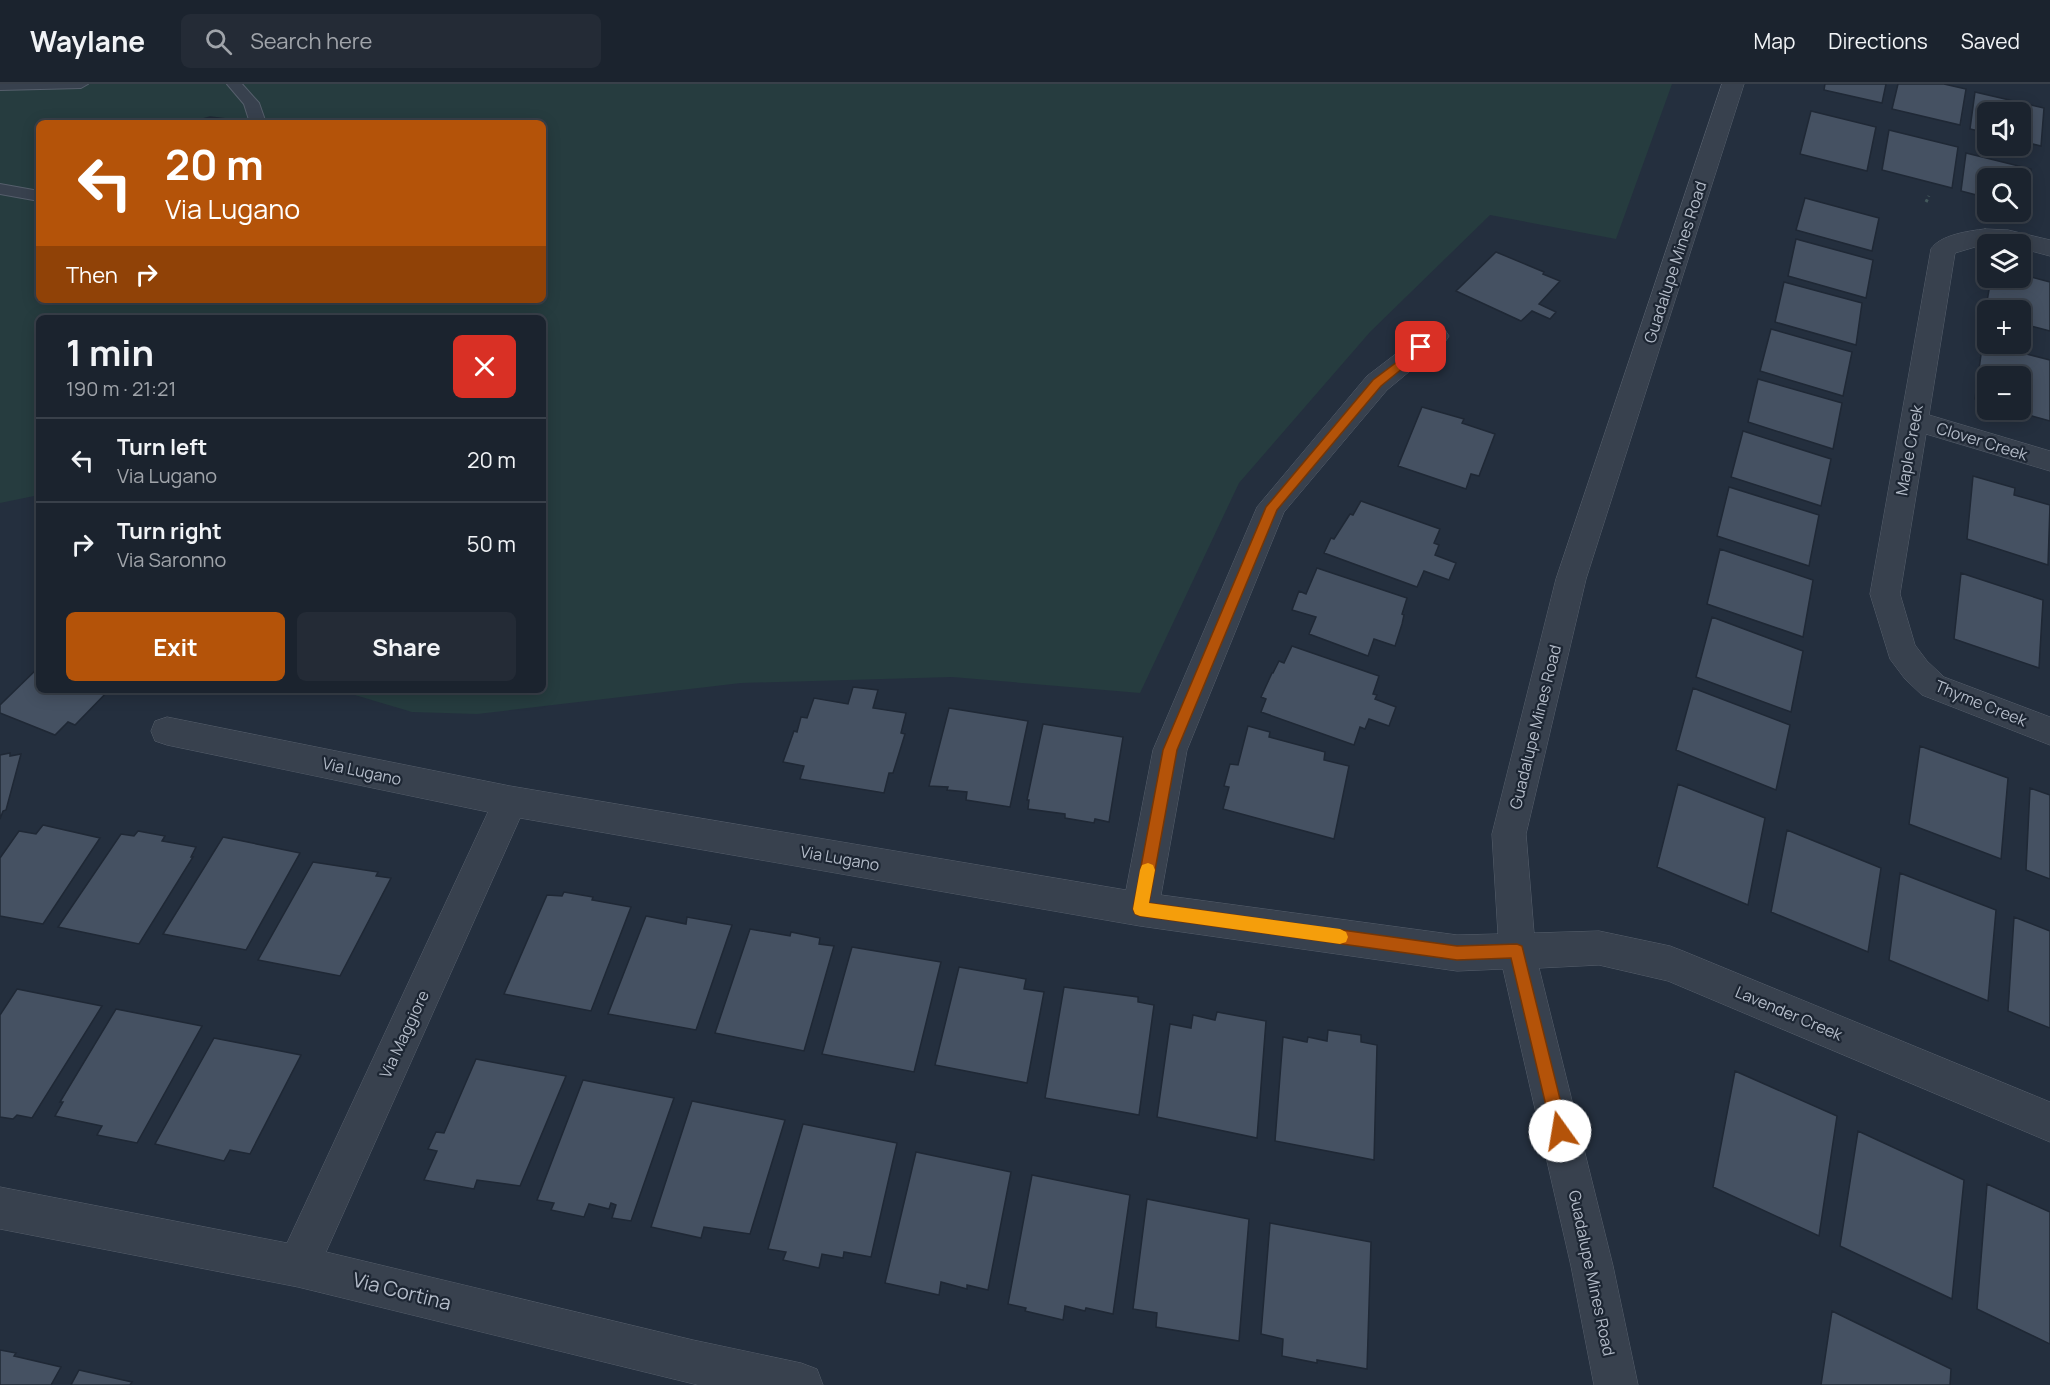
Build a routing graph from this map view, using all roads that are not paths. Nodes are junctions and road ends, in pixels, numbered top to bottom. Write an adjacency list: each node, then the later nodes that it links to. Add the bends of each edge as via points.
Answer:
1 (81, 84): 4 (lane)
2 (234, 84): 5 (lane, via 251,103)
3 (1733, 84): 17 (street, Guadalupe Mines Road, via 1571,579 1509,834)
4 (0, 86)
5 (257, 120)
6 (0, 189): 7 (lane)
7 (36, 195)
8 (2050, 248): 10 (street, Maple Creek, via 1999,235 1966,238 1943,249)
9 (1436, 336): 16 (street, via 1377,383 1272,507 1170,750)
10 (1914, 420): 11 (street, Clover Creek); 12 (street, Maple Creek, via 1885,594 1901,650)
11 (2050, 461)
12 (1916, 670): 14 (street, Thyme Creek, via 1933,686)
13 (167, 731): 15 (street, Via Lugano)
14 (2050, 731)
15 (510, 801): 16 (street, Via Lugano); 20 (street, Via Maggiore)
16 (1140, 909): 17 (street, Via Lugano, via 1457,953)
17 (1517, 951): 18 (street, Lavender Creek, via 1599,948 1670,964); 23 (street, Guadalupe Mines Road, via 1593,1266)
18 (2050, 1122)
19 (0, 1208): 20 (street, Via Cortina)
20 (298, 1266): 21 (street, Via Cortina)
21 (690, 1374): 22 (street, Via Cortina)
22 (801, 1385)
23 (1616, 1385)

